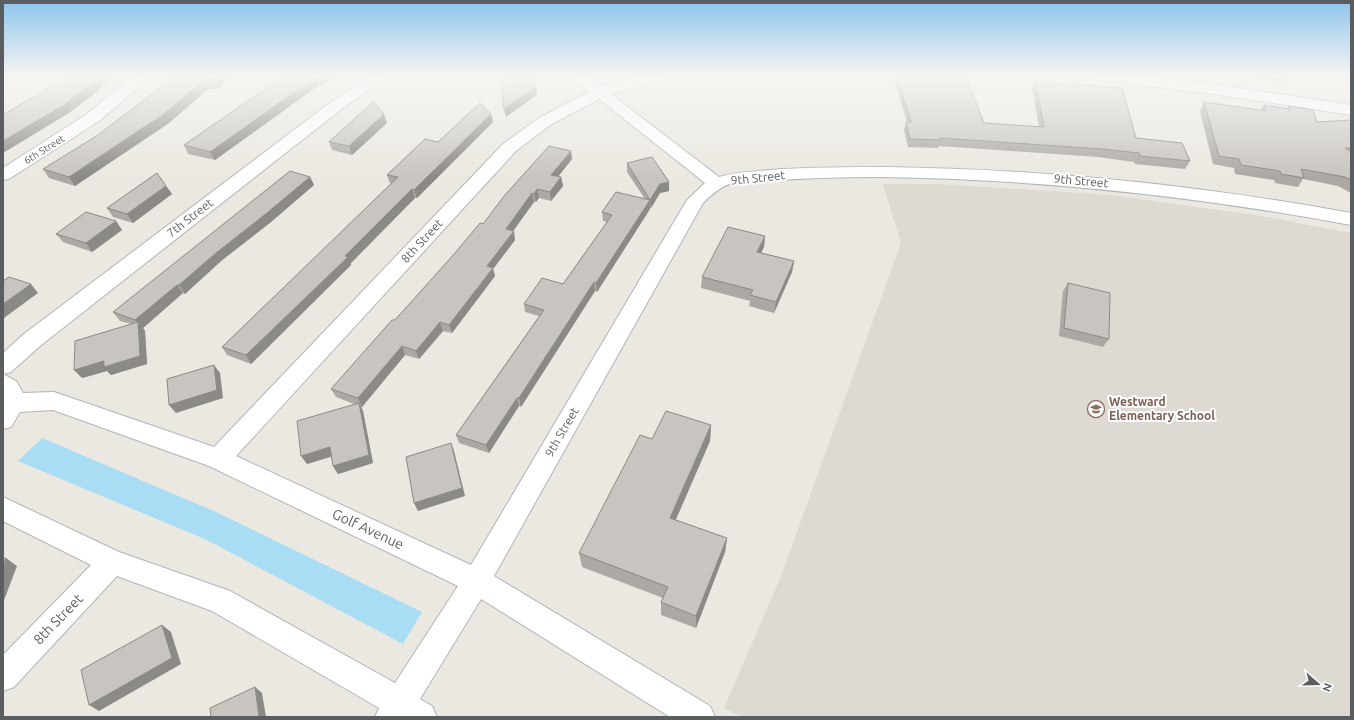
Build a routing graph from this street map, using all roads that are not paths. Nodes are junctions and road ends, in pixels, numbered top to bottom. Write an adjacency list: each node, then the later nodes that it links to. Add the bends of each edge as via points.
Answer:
1 (102, 110): 5 (street, 6th Street)
2 (331, 110): 8 (street, 7th Street, via 32,340)
3 (566, 110): 10 (street, 8th Street, via 524,135 510,147)
4 (620, 110): 6 (street)
5 (3, 175)
6 (718, 184): 7 (street, 9th Street, via 735,178 836,173 985,174 1181,192); 13 (street, 9th Street, via 696,200)
7 (1351, 219)
8 (3, 366)
9 (6, 402): 10 (street, Golf Avenue, via 54,401)
10 (218, 459): 13 (street, Golf Avenue)
11 (3, 508): 12 (street)
12 (112, 562): 14 (street, 8th Street); 15 (street, via 220,601)
13 (477, 581): 15 (street, 9th Street); 16 (street, Golf Avenue)
14 (3, 676)
15 (404, 712)
16 (699, 717)

